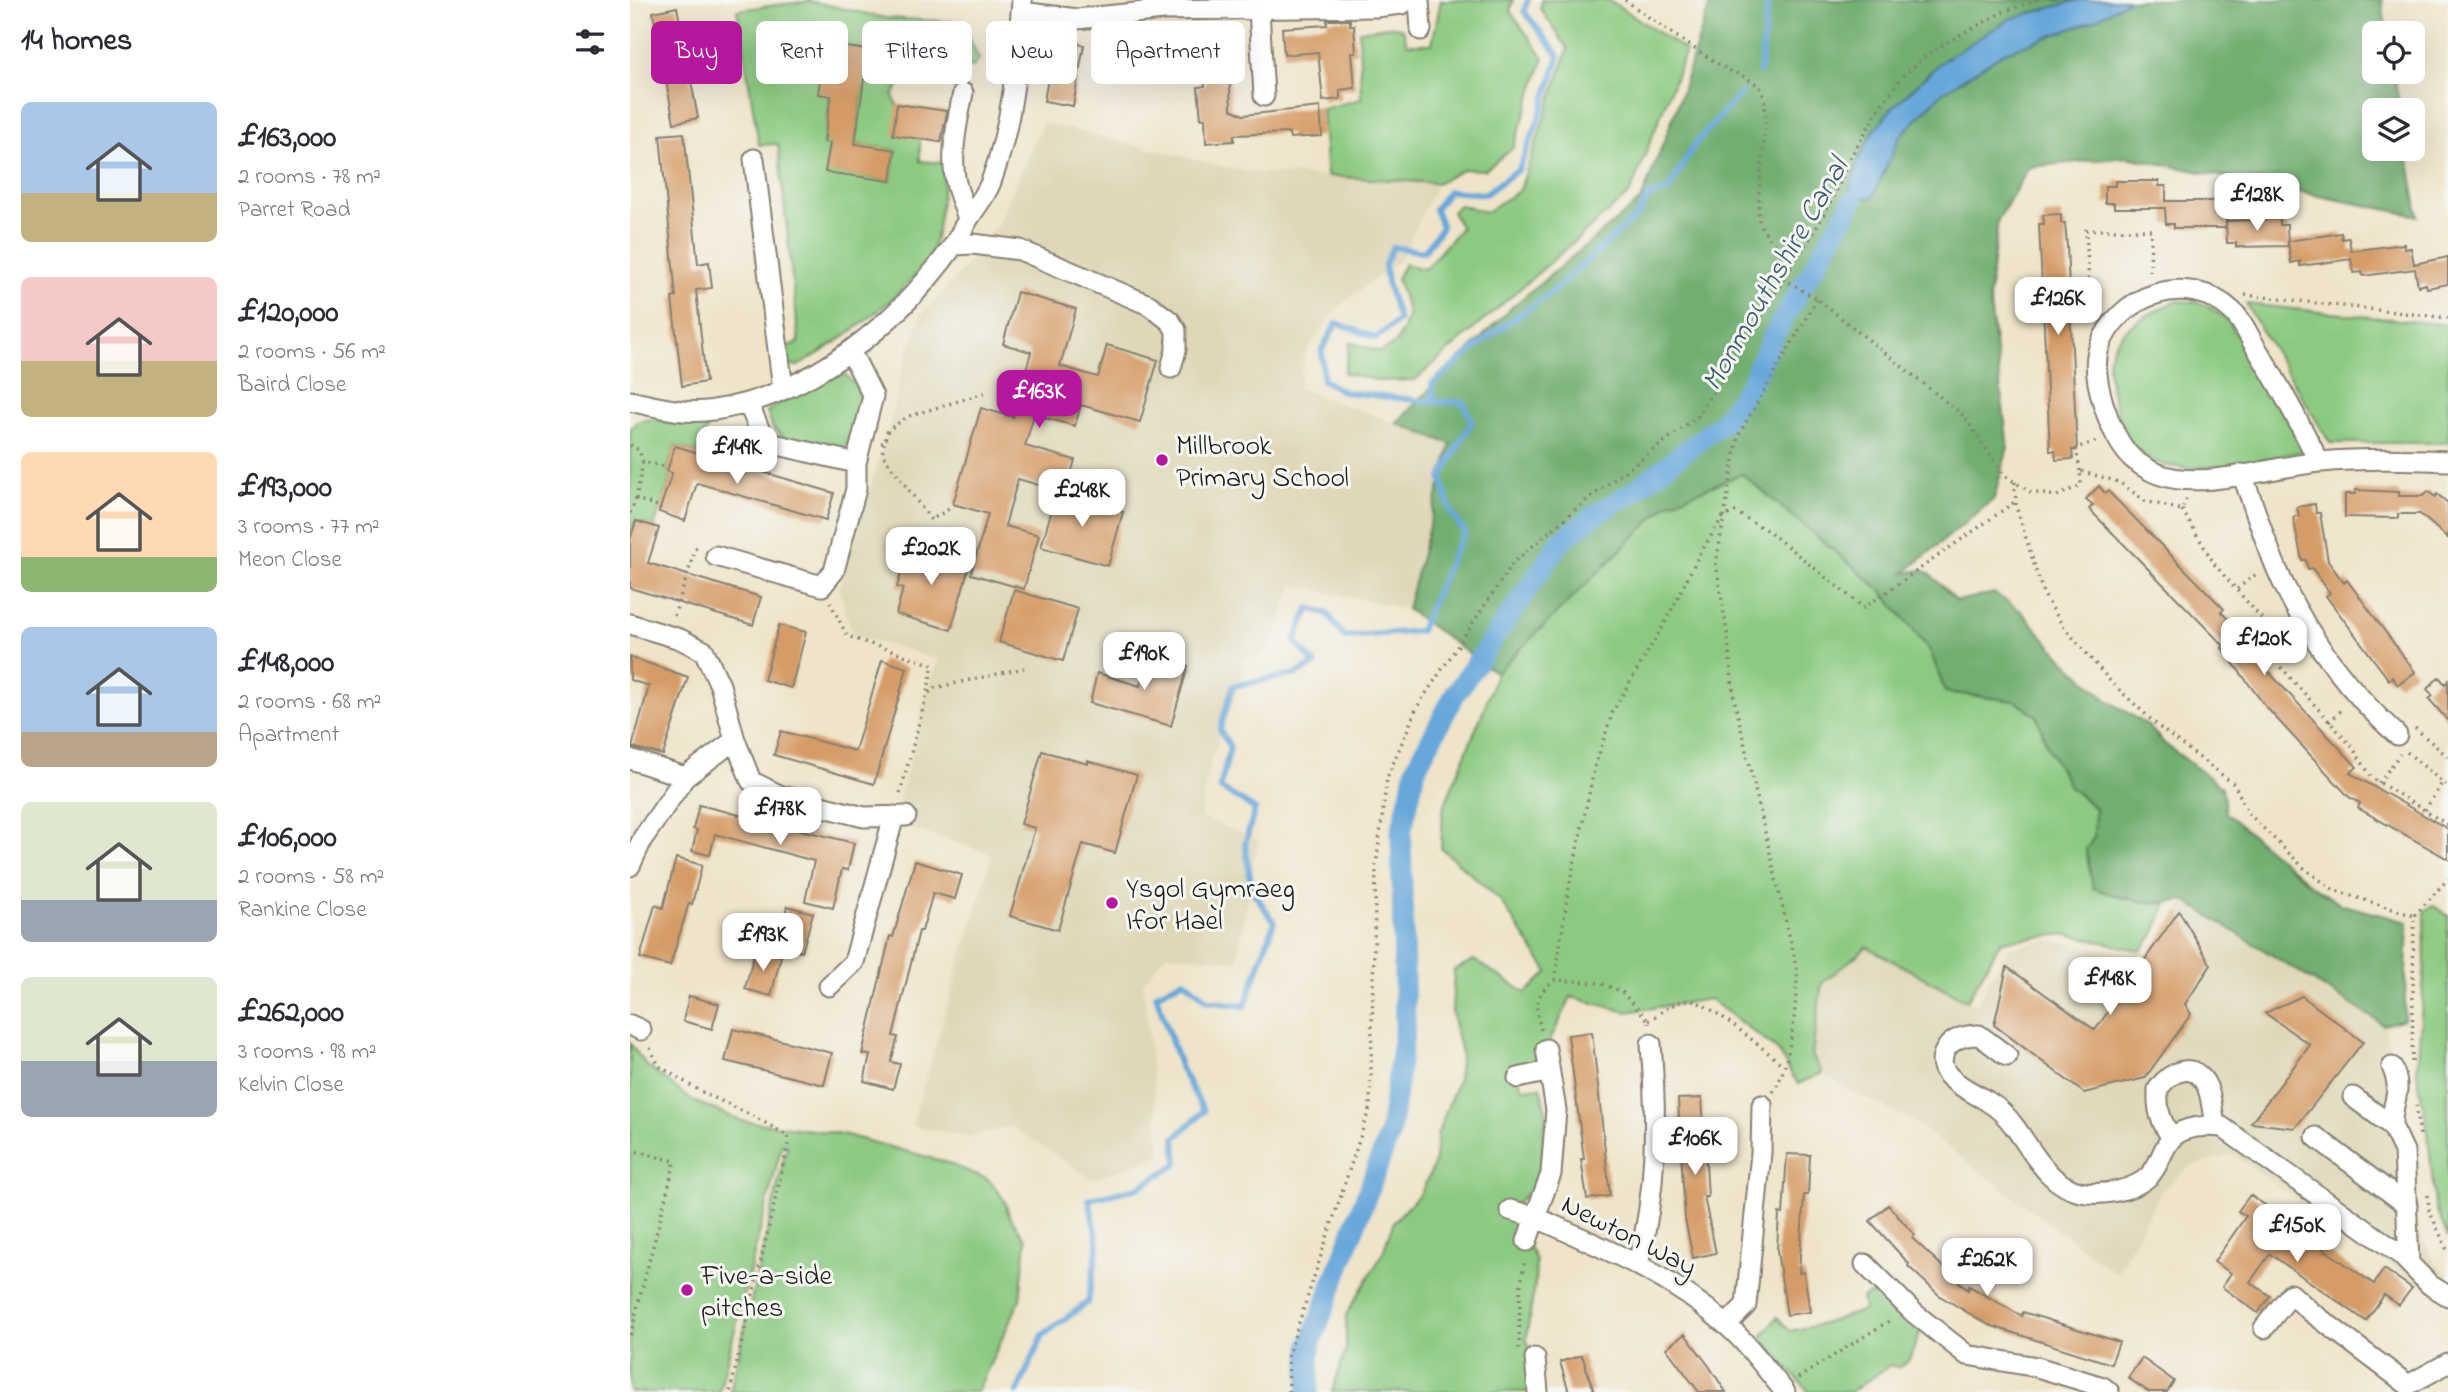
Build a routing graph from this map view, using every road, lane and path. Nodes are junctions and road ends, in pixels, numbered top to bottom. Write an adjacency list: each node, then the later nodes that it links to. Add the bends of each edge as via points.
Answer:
1 (1407, 0): 7 (street, via 1376,7)
2 (1419, 0): 8 (street)
3 (1625, 0): 15 (path, via 1747,79 1765,97 1759,223)
4 (2038, 0): 15 (path, via 1960,35 1901,78 1850,158)
5 (1164, 5): 6 (street, via 1077,19); 7 (street)
6 (1021, 6): 12 (street, via 1010,121 990,185)
7 (1259, 10): 10 (street)
8 (1421, 30)
9 (963, 93): 12 (street, via 954,154 956,185)
10 (1264, 96)
11 (754, 159): 23 (street)
12 (968, 219): 14 (street)
13 (2151, 230): 17 (path)
14 (954, 245): 21 (street, via 903,306); 22 (street, via 1020,250 1149,305 1176,330)
15 (1792, 269): 16 (path)
16 (1783, 279): 19 (path); 108 (path, via 1697,417 1588,499 1513,563 1417,707 1387,778 1376,866 1370,1107 1288,1356)
17 (2150, 281)
18 (2232, 294): 20 (path)
19 (1817, 299): 39 (path, via 1964,416 2004,475); 46 (path, via 1738,436)
20 (2448, 318)
21 (850, 352): 23 (street); 28 (street, via 873,396)
22 (1171, 368)
23 (783, 389): 26 (street)
24 (988, 392): 29 (path, via 909,416 888,430)
25 (630, 401): 26 (street, via 675,411 712,411)
26 (748, 403): 34 (street, via 765,442)
27 (2116, 435): 33 (street, via 2098,378 2097,351 2106,332 2125,309 2147,297 2192,289 2233,311 2290,401); 36 (path, via 2076,448); 38 (street, via 2131,457 2159,474)
28 (861, 439): 29 (path); 34 (street)
29 (884, 443): 43 (path, via 882,454 931,520)
30 (630, 445): 32 (path, via 639,450)
31 (2448, 461): 33 (street)
32 (643, 462): 35 (path); 40 (path)
33 (2319, 462): 37 (street)
34 (856, 463): 49 (street, via 856,489 834,571)
35 (668, 467)
36 (2080, 471): 39 (path, via 2081,485 2057,496 2030,492); 44 (path, via 2119,482 2145,501)
37 (2242, 474): 38 (street); 48 (street)
38 (2194, 480): 44 (path)
39 (2015, 482): 41 (path)
40 (635, 499): 42 (path); 45 (path)
41 (2016, 501): 46 (path, via 1864,608 1768,531 1735,512); 68 (path, via 2043,593 2063,626 2111,682 2159,727 2234,784 2249,814 2305,869 2334,890)
42 (661, 507)
43 (949, 509)
44 (2182, 510): 50 (path, via 2215,565)
45 (630, 513)
46 (1723, 517): 69 (path, via 1613,711 1595,766 1567,892); 76 (path, via 1716,564 1734,699 1797,968 1797,1004)
47 (716, 556): 49 (street); 52 (path, via 696,548)
48 (2274, 561): 50 (path); 55 (street, via 2322,653)
49 (822, 586): 54 (path, via 847,636 933,665)
50 (2236, 589): 60 (path, via 2270,628 2278,665)
51 (630, 624): 52 (street)
52 (667, 635): 56 (street, via 704,651 720,685)
53 (1024, 668): 54 (path, via 934,688)
54 (928, 694): 64 (path)
55 (2398, 735): 57 (path, via 2415,728)
56 (735, 740): 59 (street); 64 (street, via 751,781 781,796 864,817)
57 (2448, 757)
58 (630, 759): 59 (street)
59 (685, 777): 66 (street, via 643,838)
60 (2379, 783): 61 (path, via 2404,749); 63 (path)
61 (2442, 783): 62 (path); 63 (path)
62 (2448, 788)
63 (2424, 811): 65 (path)
64 (900, 816): 70 (street, via 854,962)
65 (2448, 825)
66 (630, 866)
67 (2448, 879): 68 (path)
68 (2414, 916): 79 (path)
69 (1555, 980): 71 (path, via 1600,983 1622,992); 74 (path, via 1539,992 1536,1009)
70 (829, 986)
71 (1649, 1021): 73 (path); 76 (path, via 1672,1004 1694,1001 1721,1016)
72 (636, 1028): 107 (path, via 659,1066 788,1136)
73 (1651, 1044): 97 (street, via 1655,1165 1649,1224)
74 (1546, 1049): 78 (street)
75 (2007, 1056): 87 (street, via 1973,1035 1949,1045 1943,1067 1950,1078 2009,1119 2059,1184 2080,1192 2126,1189 2149,1176)
76 (1783, 1065): 83 (path, via 1776,1088)
77 (2392, 1067): 85 (street, via 2399,1086 2391,1110)
78 (1549, 1071): 80 (street); 93 (street, via 1556,1110 1551,1174)
79 (2412, 1075)
80 (1518, 1078)
81 (2353, 1097): 85 (street)
82 (2415, 1102): 88 (path)
83 (1762, 1105): 101 (street, via 1746,1305)
84 (2215, 1126): 87 (street, via 2190,1129); 87 (street, via 2203,1080 2185,1070 2174,1073 2158,1089 2157,1108); 96 (street, via 2234,1135)
85 (2392, 1126): 91 (street, via 2404,1150)
86 (2316, 1137): 91 (street)
87 (2172, 1138)
88 (2421, 1142)
89 (630, 1150): 103 (path, via 674,1161)
90 (2426, 1183): 95 (path, via 2430,1210)
91 (2407, 1205): 96 (street)
92 (1510, 1210): 93 (street, Newton Way)
93 (1535, 1217): 94 (street); 97 (street, Newton Way)
94 (1527, 1241): 104 (path, via 1519,1352)
95 (2448, 1252)
96 (2409, 1263): 99 (street)
97 (1638, 1264): 101 (street, Newton Way)
98 (1865, 1264): 100 (street)
99 (2448, 1296)
100 (1909, 1308): 106 (path); 110 (street, via 1967,1355 2037,1367)
101 (1727, 1324): 106 (street, Newton Way)
102 (2264, 1328): 105 (street, via 2291,1294 2408,1385)
103 (630, 1336)
104 (1535, 1358): 109 (street)
105 (2448, 1363)
106 (1783, 1390)
107 (730, 1392)
108 (1289, 1392)
109 (1538, 1392)
110 (2109, 1392)

